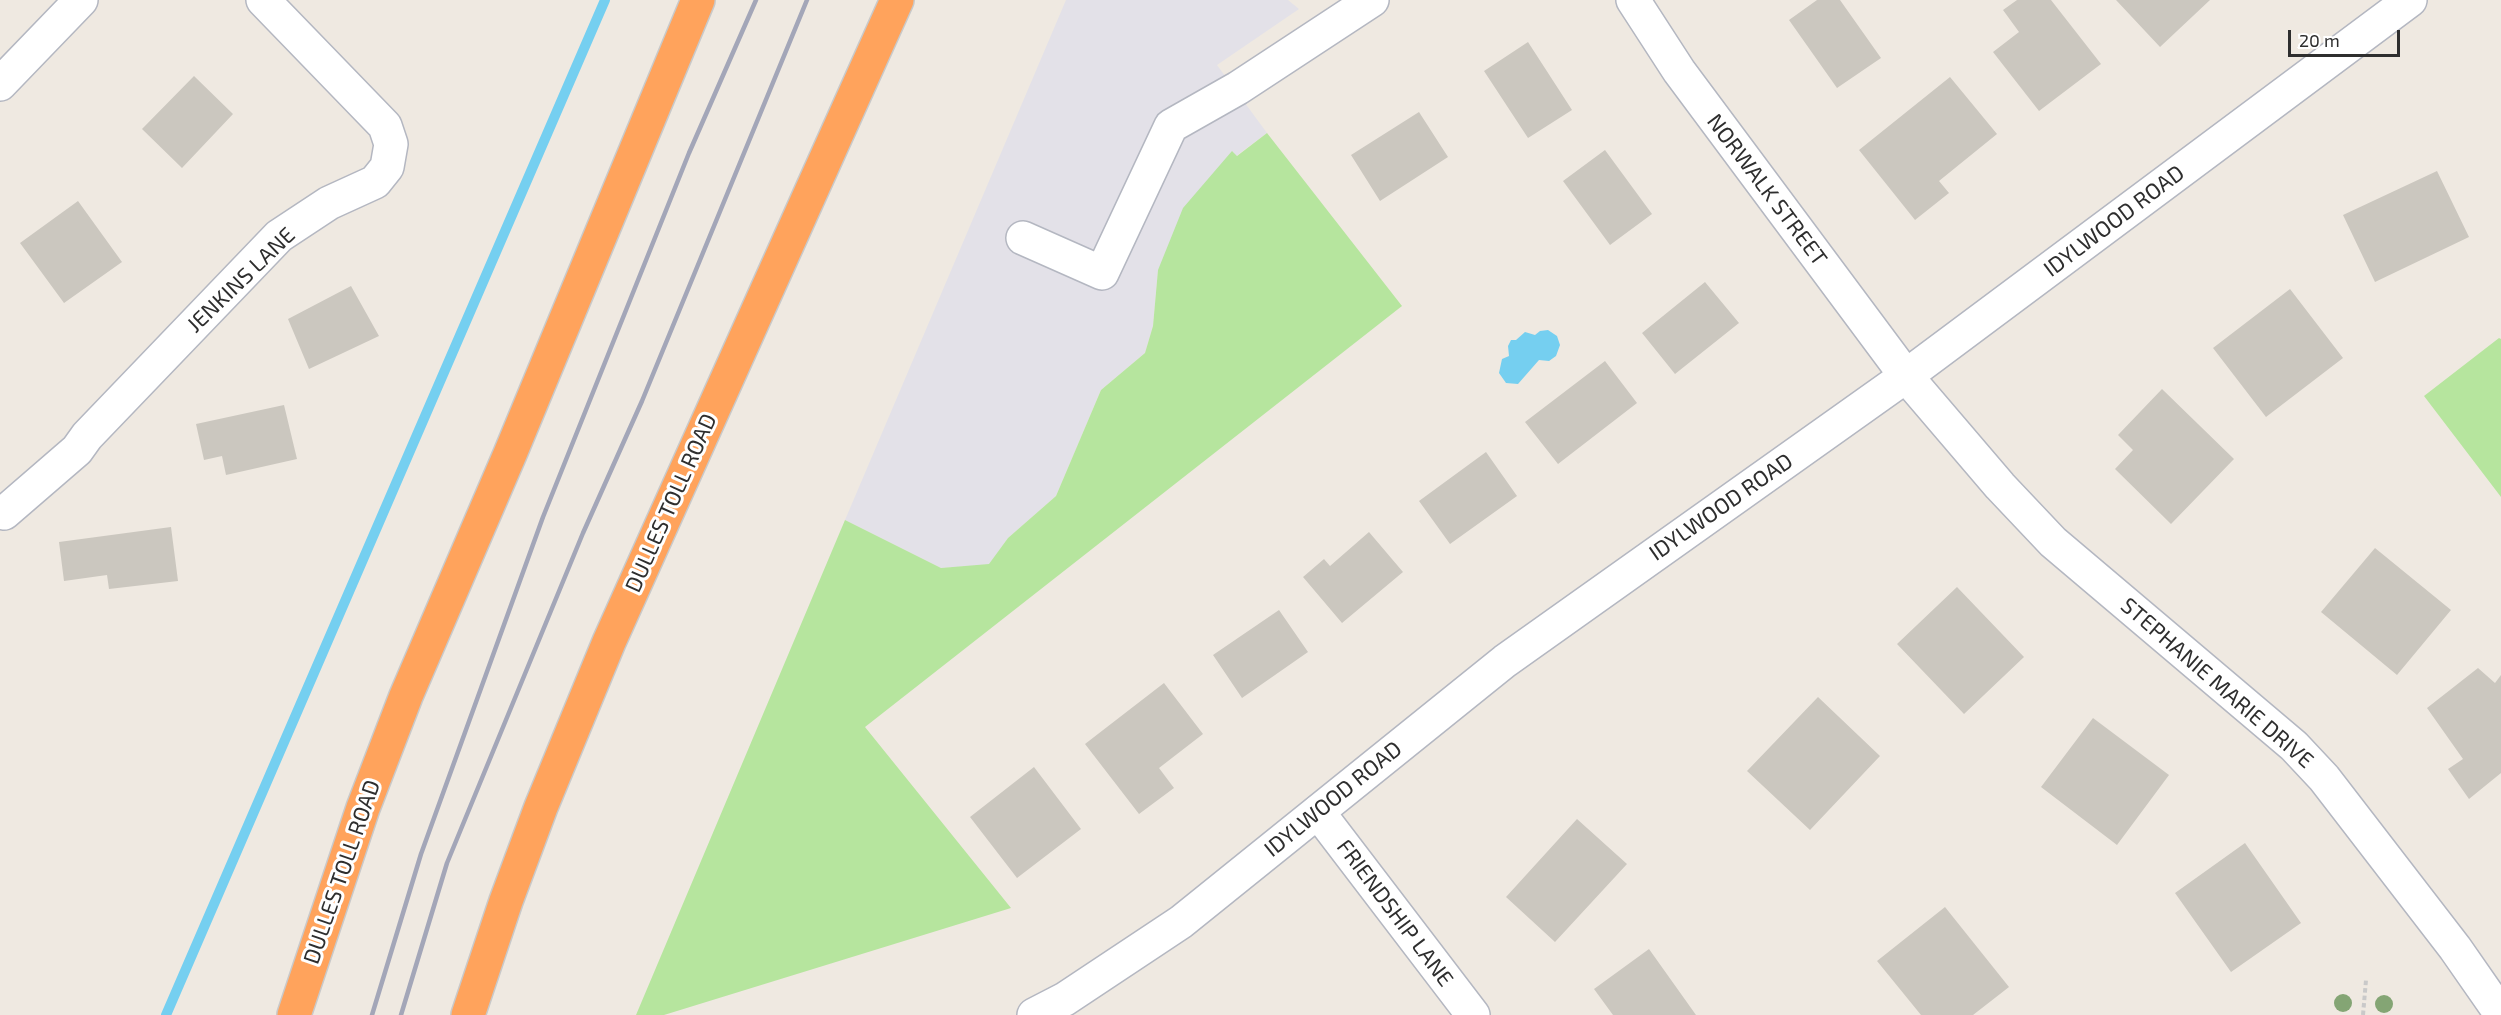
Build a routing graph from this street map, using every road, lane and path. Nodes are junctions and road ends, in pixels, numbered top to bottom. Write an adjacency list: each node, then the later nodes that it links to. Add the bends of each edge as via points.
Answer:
1 (81, 0): 8 (street)
2 (263, 0): 11 (street, JENKINS LANE, via 385,126 391,144 387,168 375,182 329,203 279,236 77,450)
3 (698, 0): 15 (highway, DULLES TOLL ROAD, via 406,696 340,873)
4 (897, 0): 16 (highway, DULLES TOLL ROAD, via 609,642 541,807)
5 (1372, 0): 9 (street, via 1238,88 1171,126 1102,273)
6 (1633, 0): 10 (street, NORWALK STREET, via 1679,71)
7 (2410, 0): 10 (street, IDYLWOOD ROAD)
8 (0, 84)
9 (1023, 238)
10 (1906, 376): 12 (street, IDYLWOOD ROAD, via 1505,661); 14 (street, STEPHANIE MARIE DRIVE, via 2053,542 2294,746 2324,778)
11 (4, 513)
12 (1318, 812): 17 (street, IDYLWOOD ROAD, via 1181,922 1065,999); 18 (street, FRIENDSHIP LANE)
13 (2366, 980): 19 (path)
14 (2501, 1014)
15 (294, 1015)
16 (468, 1015)
17 (1034, 1015)
18 (1473, 1015)
19 (2363, 1015)

